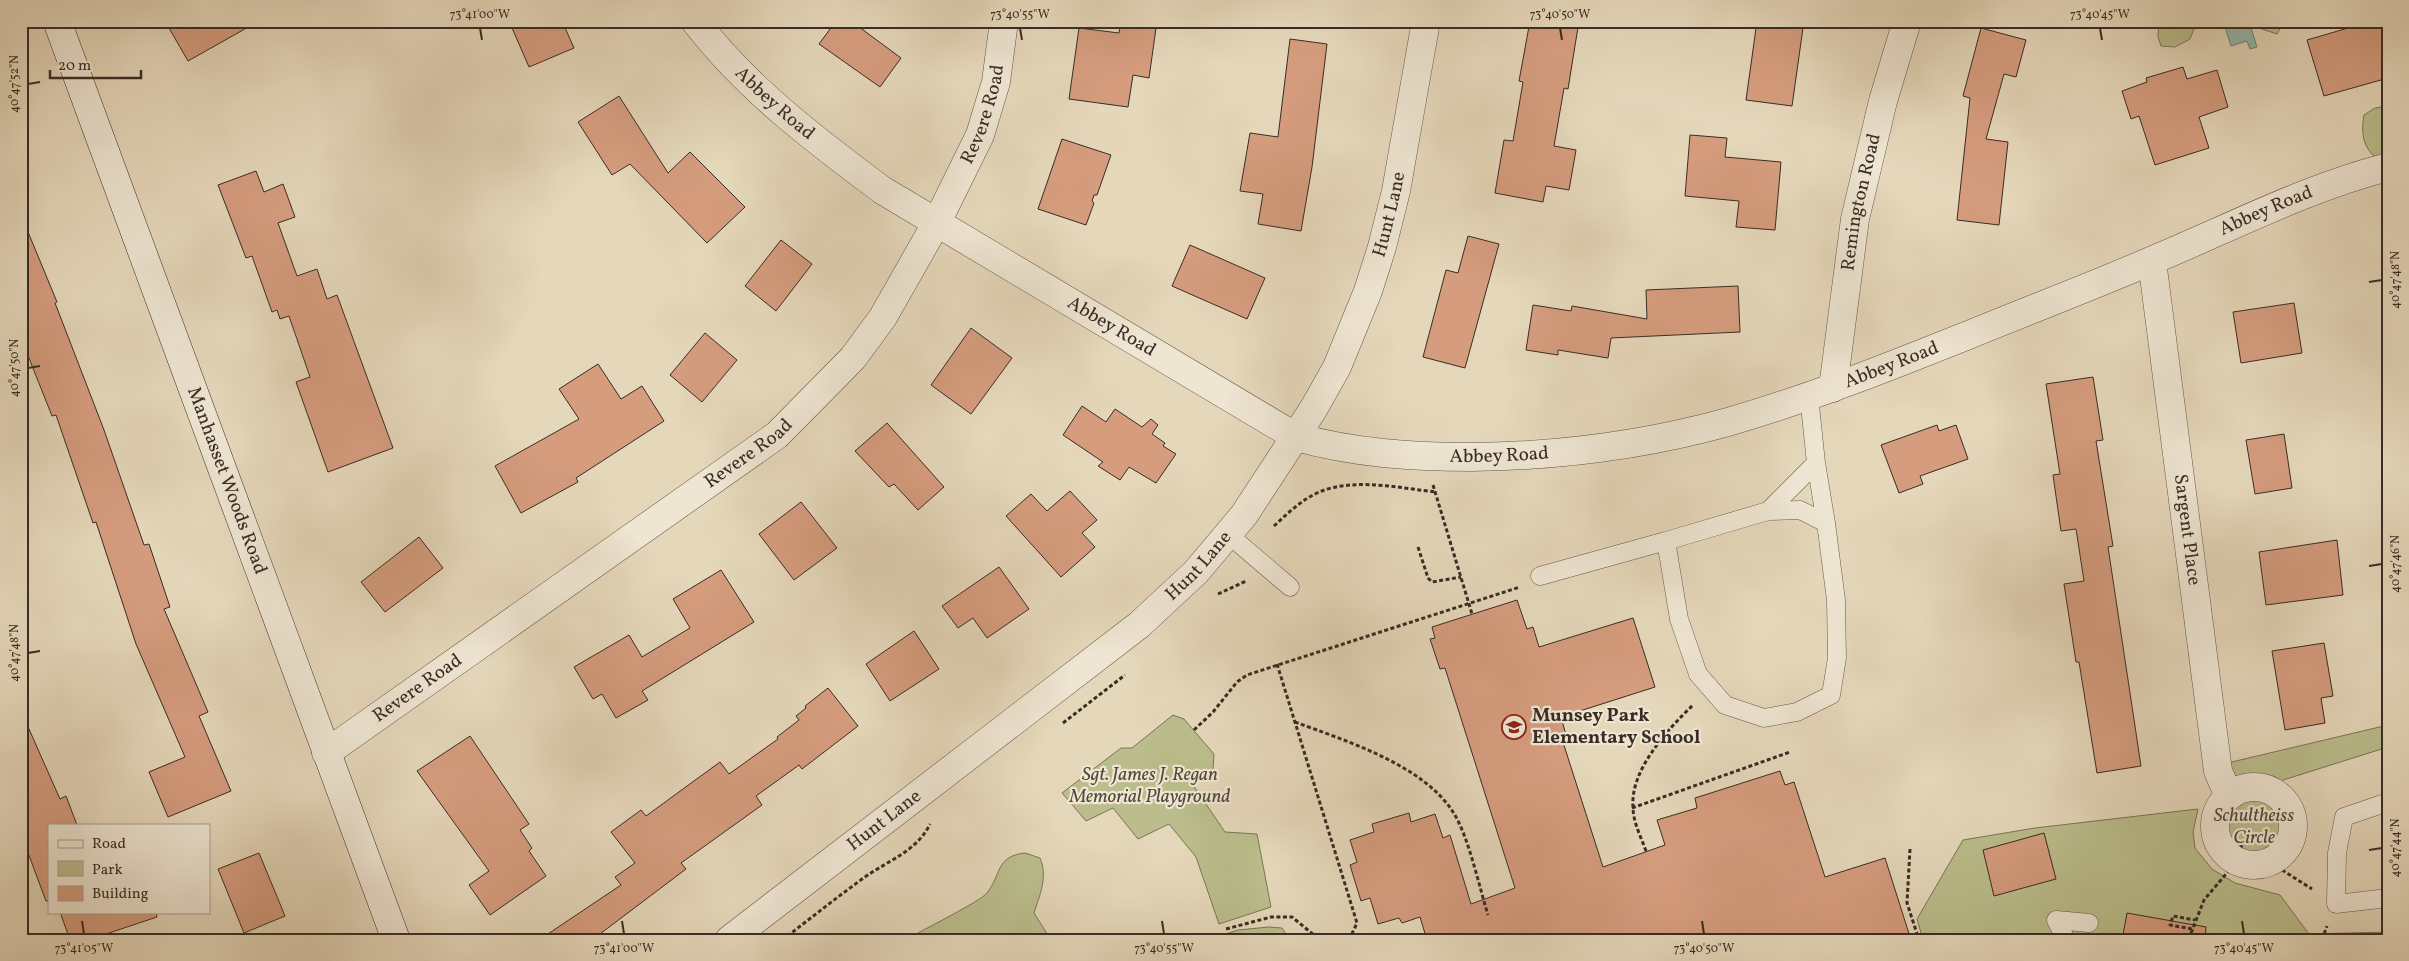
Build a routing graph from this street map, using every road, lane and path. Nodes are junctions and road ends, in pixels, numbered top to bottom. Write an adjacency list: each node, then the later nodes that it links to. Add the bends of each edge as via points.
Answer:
1 (57, 21): 28 (street, Manhasset Woods Road)
2 (695, 21): 7 (street, Abbey Road, via 762,95 819,143 882,190)
3 (1004, 21): 7 (street, Revere Road, via 996,82 980,135)
4 (1426, 21): 10 (street, Hunt Lane, via 1396,191 1371,282 1337,367)
5 (1907, 21): 9 (street, Remington Road, via 1883,101 1855,219)
6 (2388, 168): 8 (street, Abbey Road, via 2312,191)
7 (937, 222): 10 (street, Abbey Road); 28 (street, Revere Road, via 883,317 853,358 777,434)
8 (2152, 261): 9 (street, Abbey Road); 29 (street, Sargent Place, via 2218,771 2224,785)
9 (1821, 392): 10 (street, Abbey Road, via 1726,422 1664,437 1612,447 1535,455 1400,456 1335,448); 11 (lane)
10 (1296, 437): 15 (street, Hunt Lane, via 1260,494)
11 (1816, 463): 12 (lane); 13 (lane)
12 (1768, 511): 13 (lane, via 1800,510); 16 (lane)
13 (1826, 523): 16 (lane, via 1836,610 1837,658 1831,695 1797,712 1764,718 1725,705 1698,674 1679,619)
14 (1271, 529): 19 (path, via 1298,504 1336,487 1384,486 1436,492)
15 (1228, 535): 20 (lane); 43 (street, Hunt Lane, via 1175,594 1138,625)
16 (1666, 541): 18 (lane)
17 (1418, 547): 19 (path, via 1432,582)
18 (1540, 576): 21 (path, via 1525,586)
19 (1461, 577): 21 (path)
20 (1290, 587)
21 (1469, 603): 22 (path); 23 (path)
22 (1472, 614)
23 (1277, 664): 25 (path); 26 (path, via 1236,682)
24 (1693, 705): 31 (path, via 1648,759 1635,789)
25 (1295, 722): 36 (path, via 1394,763 1437,793 1457,818); 45 (path, via 1357,923)
26 (1194, 730)
27 (1790, 752): 31 (path)
28 (326, 753): 42 (street, Manhasset Woods Road)
29 (2234, 793): 34 (street, via 2217,813 2215,826 2220,845); 34 (street, via 2253,787 2272,791 2284,799 2294,824 2293,835 2282,855 2271,862 2258,866)
30 (2388, 802): 35 (lane, via 2344,817 2337,853 2336,904)
31 (1632, 808): 33 (path)
32 (1910, 849): 46 (path, via 1907,903)
33 (1646, 852)
34 (2238, 854): 37 (path, via 2204,900)
35 (2388, 898)
36 (1488, 915)
37 (2195, 920): 40 (path); 40 (path, via 2172,916 2170,925)
38 (2089, 923): 47 (lane, via 2056,920)
39 (1226, 929): 44 (path, via 1271,916 1292,917)
40 (2192, 929): 41 (path)
41 (2191, 934)
42 (396, 940)
43 (730, 940)
44 (1320, 940)
45 (1349, 940)
46 (1919, 940)
47 (2066, 940)

